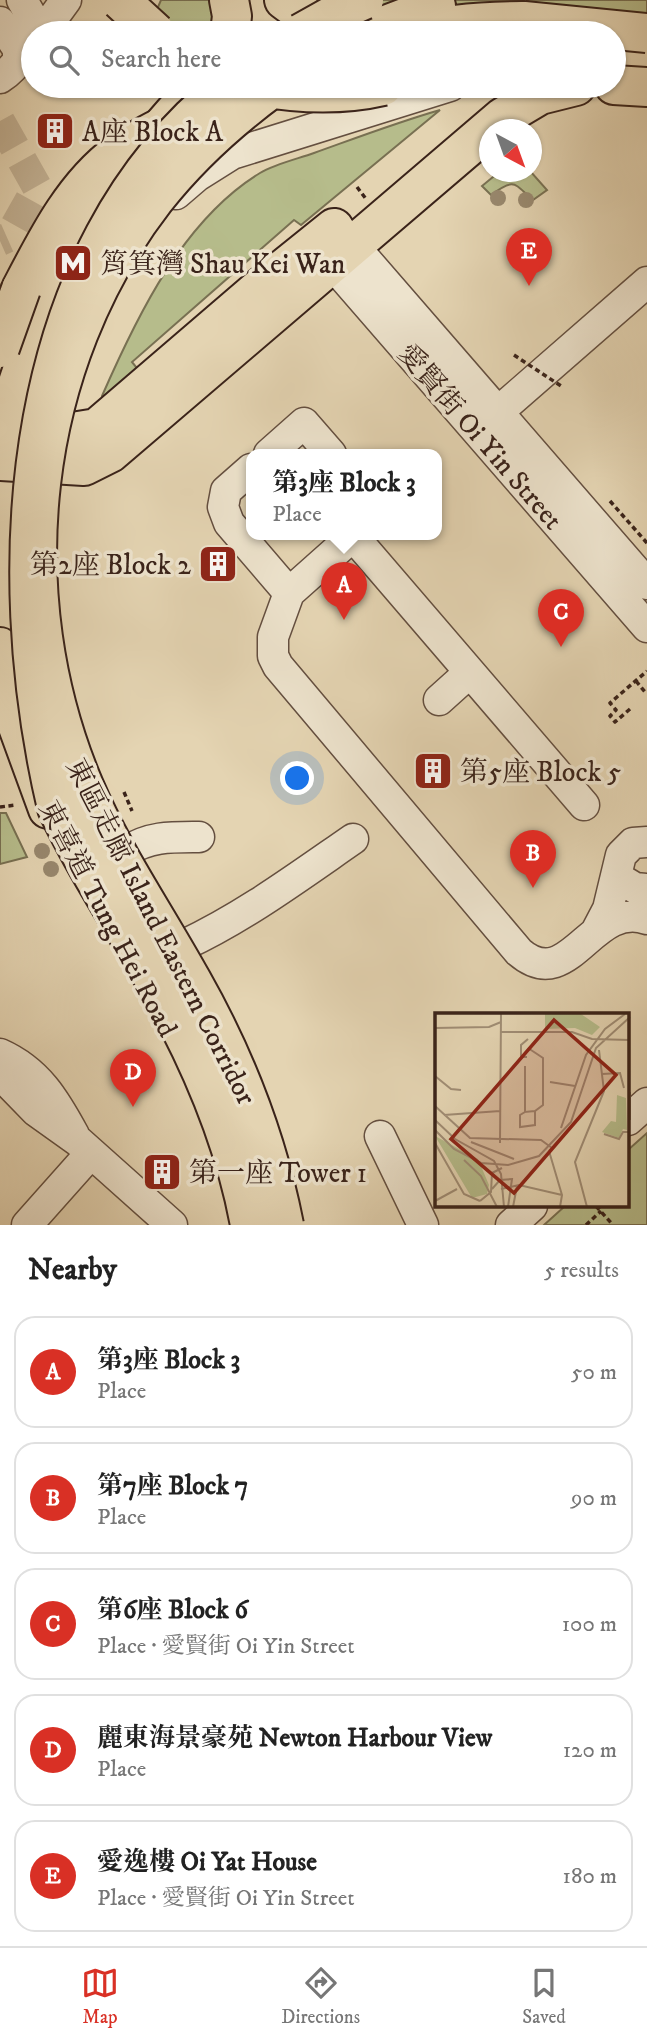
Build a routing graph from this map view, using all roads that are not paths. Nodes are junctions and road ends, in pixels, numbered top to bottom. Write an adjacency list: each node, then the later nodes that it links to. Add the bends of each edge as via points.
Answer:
1 (65, 0): 11 (street)
2 (120, 0): 13 (main road, bridge)
3 (147, 0): 12 (street)
4 (229, 0): 14 (main road)
5 (284, 0): 15 (main road)
6 (364, 0): 16 (main road, bridge)
7 (455, 0): 17 (main road)
8 (23, 1): 10 (street)
9 (647, 15): 18 (main road, bridge)
10 (35, 21)
11 (50, 21)
12 (135, 21)
13 (143, 21)
14 (231, 21)
15 (313, 21)
16 (323, 21)
17 (395, 21)
18 (593, 21)
19 (0, 22): 22 (street, via 18,49)
20 (626, 32): 21 (main road, bridge)
21 (647, 33)
22 (17, 60)
23 (626, 62): 24 (main road)
24 (647, 64)
25 (626, 86): 26 (main road)
26 (647, 88)
27 (187, 98): 34 (main road)
28 (211, 98): 55 (main road, 東區走廊 Island Eastern Corridor, bridge, via 156,153 84,252 41,347 14,447 5,531 5,604 22,711)
29 (260, 98): 76 (main road, 東區走廊 Island Eastern Corridor, bridge, via 222,128 156,198 124,244 89,310 59,394 40,478 36,578 47,667 69,749 100,819 224,1043 265,1147)
30 (275, 98): 35 (main road, via 221,142)
31 (412, 98): 35 (street, 東喜道 Tung Hei Road, via 232,154)
32 (489, 98): 36 (main road)
33 (535, 98): 36 (main road, via 503,117)
34 (160, 128): 38 (main road, bridge, via 116,154 91,178 53,230 21,289); 40 (main road, via 100,207 61,272 23,367)
35 (169, 201): 41 (main road, 東喜道 Tung Hei Road, via 94,330 78,369)
36 (334, 245): 39 (street, 愛賢街 Oi Yin Street); 41 (main road, via 267,282 97,428); 49 (street, 愛賢街 Oi Yin Street)
37 (647, 282): 39 (street)
38 (0, 348)
39 (498, 412): 47 (street, 愛賢街 Oi Yin Street)
40 (1, 443): 41 (main road)
41 (57, 449): 59 (main road, 東喜道 Tung Hei Road, via 44,550 58,676 85,765)
42 (274, 449): 43 (street, via 304,423)
43 (327, 449)
44 (246, 473): 48 (street, via 226,491 223,507 229,523)
45 (347, 540): 48 (street)
46 (357, 540): 51 (street)
47 (647, 584)
48 (289, 593): 63 (street, via 273,637 278,666 519,952 546,966 564,959)
49 (647, 627)
50 (0, 647): 74 (main road, 東喜道 Tung Hei Road, via 15,716 37,782 75,867 182,1055 220,1149)
51 (469, 673): 52 (street); 54 (street)
52 (439, 700)
53 (0, 704): 55 (main road)
54 (584, 805)
55 (56, 806): 75 (main road, 東區走廊 Island Eastern Corridor, bridge, via 178,1022 226,1133)
56 (199, 837): 59 (street, via 162,837)
57 (353, 839): 64 (street, via 271,895)
58 (647, 842): 60 (street, via 633,843 621,855)
59 (127, 851): 64 (main road, 東喜道 Tung Hei Road)
60 (630, 880): 61 (street); 63 (street)
61 (647, 909)
62 (647, 919): 63 (street, via 626,918)
63 (597, 930)
64 (184, 945): 71 (main road, 東喜道 Tung Hei Road, via 246,1066)
65 (0, 1054): 70 (street, via 24,1067 53,1096)
66 (0, 1074): 70 (street, via 36,1111)
67 (647, 1103): 68 (street)
68 (630, 1118)
69 (380, 1136): 79 (street)
70 (84, 1147): 72 (street); 73 (street)
71 (285, 1184): 77 (main road, 東喜道 Tung Hei Road); 78 (main road)
72 (27, 1225)
73 (172, 1225)
74 (239, 1225)
75 (250, 1225)
76 (284, 1225)
77 (292, 1225)
78 (303, 1225)
79 (423, 1225)

